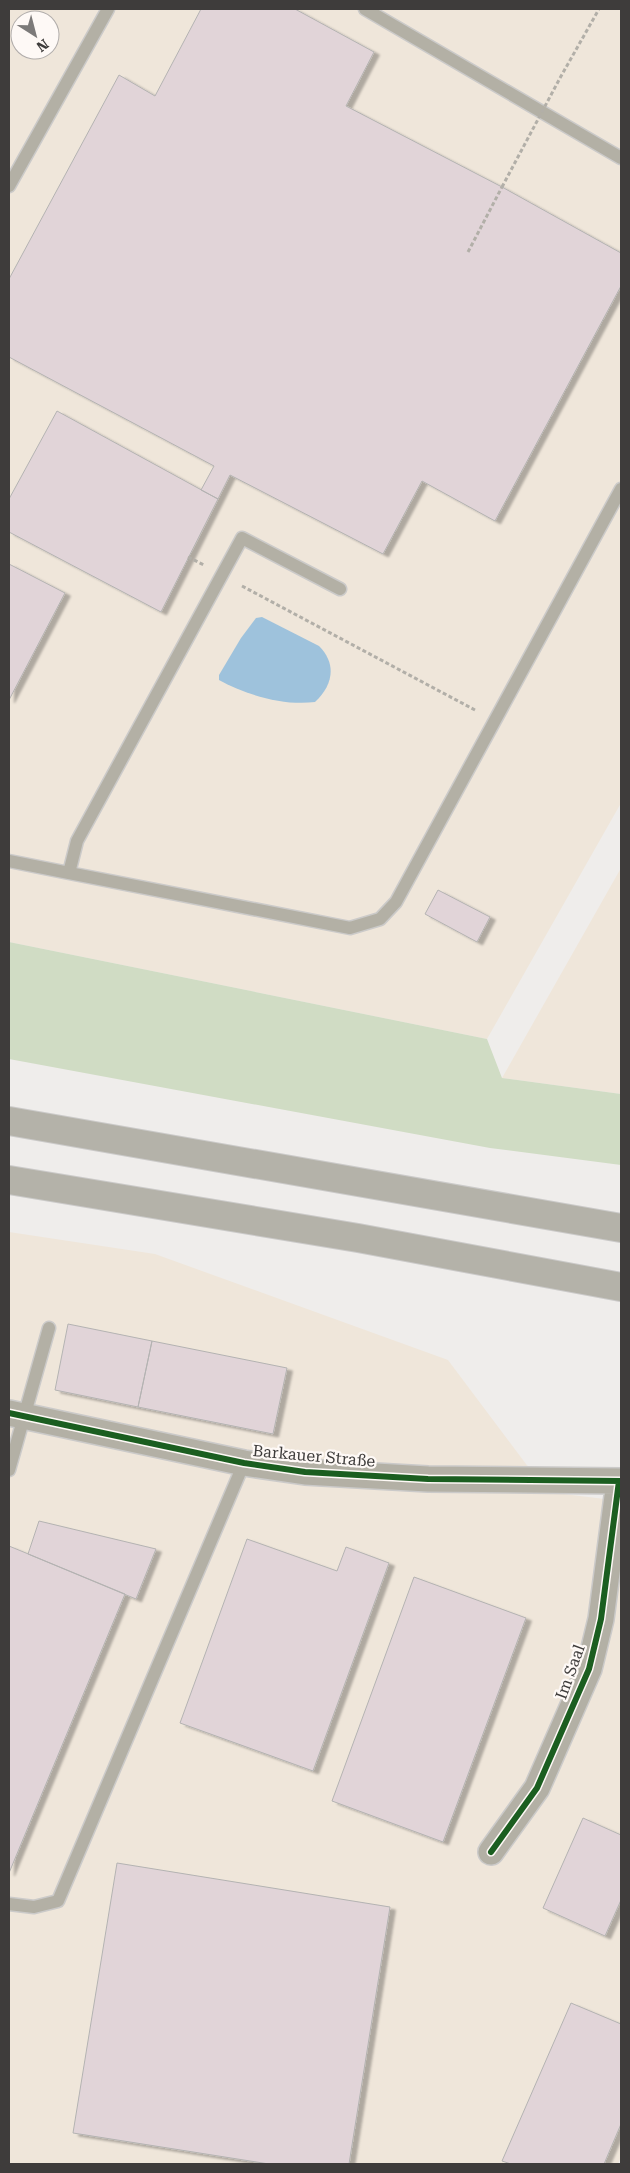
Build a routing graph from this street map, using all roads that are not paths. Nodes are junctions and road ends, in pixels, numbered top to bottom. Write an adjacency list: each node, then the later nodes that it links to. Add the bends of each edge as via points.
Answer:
1 (108, 9): 4 (lane)
2 (365, 9): 3 (lane)
3 (621, 158)
4 (9, 186)
5 (621, 489): 8 (lane, via 396,902 380,919 350,928)
6 (340, 589): 8 (lane, via 242,538 77,842)
7 (9, 861): 8 (lane)
8 (69, 873)
9 (9, 1122): 11 (highway)
10 (9, 1180): 12 (highway, via 358,1238)
11 (621, 1228)
12 (621, 1287)
13 (48, 1328): 14 (lane)
14 (16, 1414): 15 (street, Barkauer Straße); 16 (lane)
15 (244, 1463): 17 (street, Barkauer Straße, via 305,1472 428,1479); 20 (lane, via 58,1901 34,1906)
16 (9, 1470)
17 (620, 1481): 18 (street, Im Saal)
18 (618, 1527): 19 (street, Im Saal, via 589,1669 537,1788)
19 (491, 1852)
20 (9, 1904)

